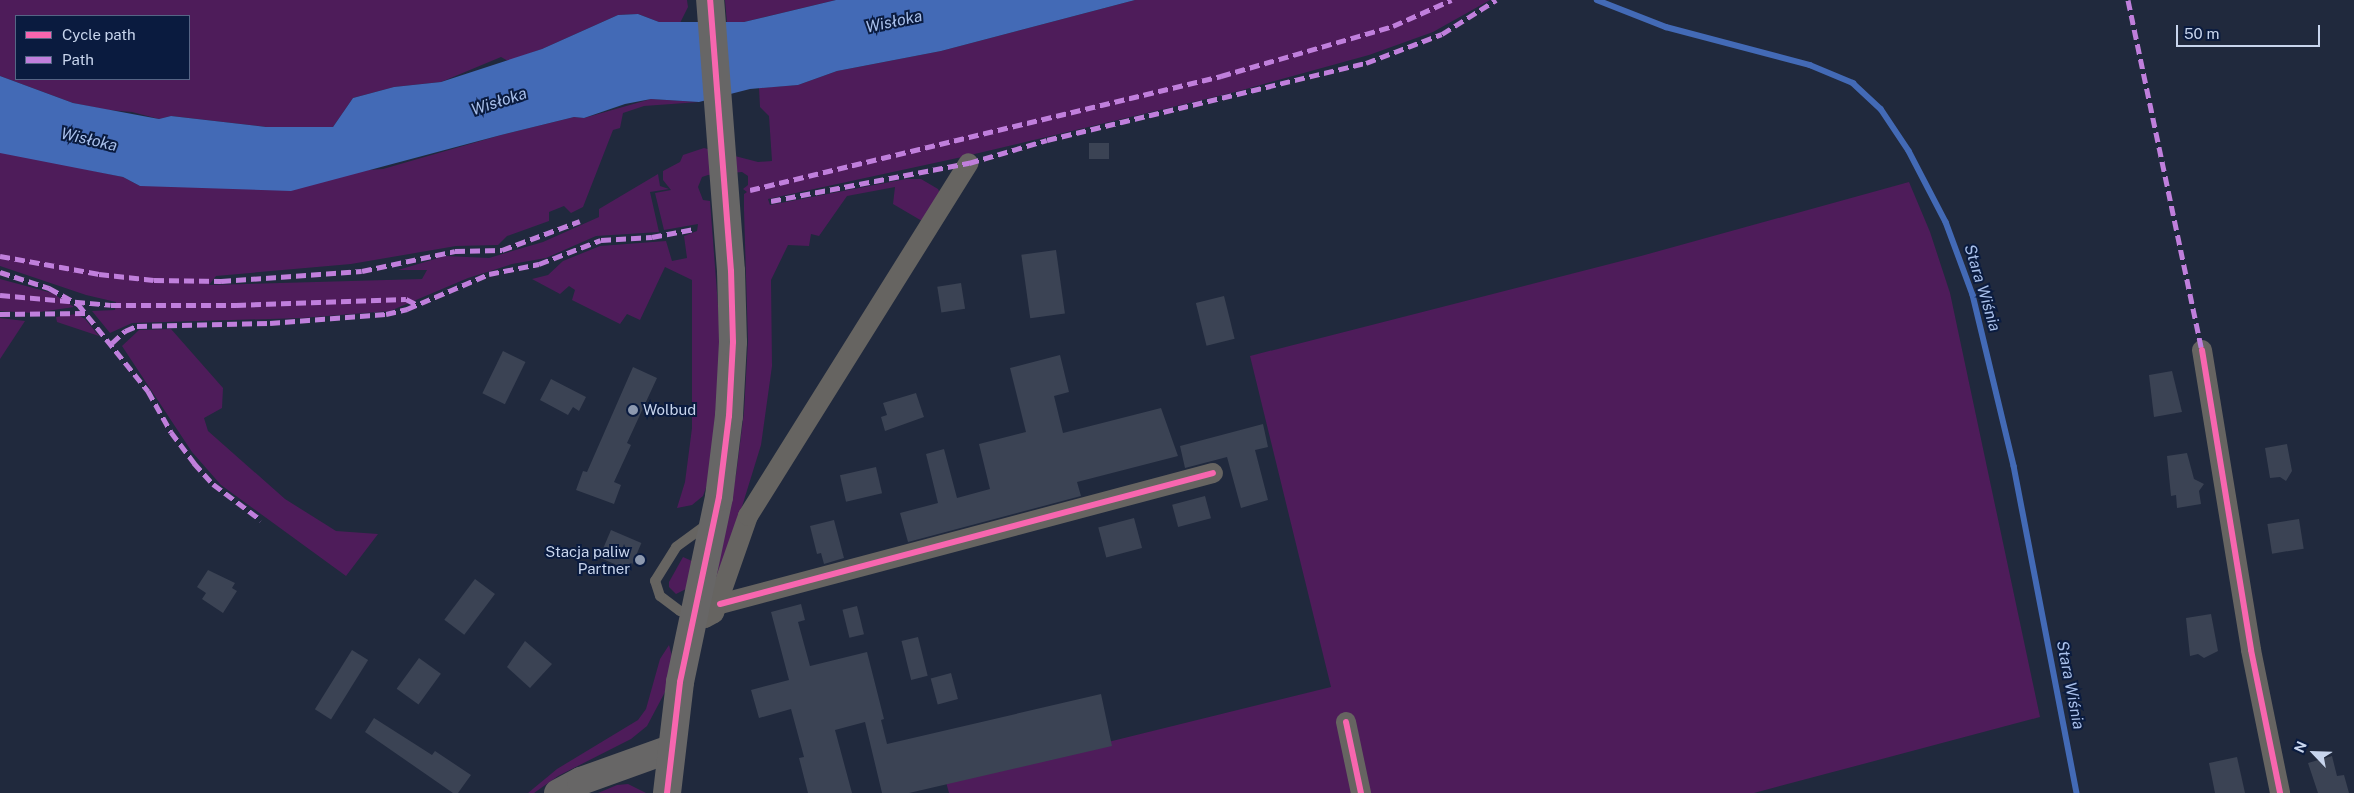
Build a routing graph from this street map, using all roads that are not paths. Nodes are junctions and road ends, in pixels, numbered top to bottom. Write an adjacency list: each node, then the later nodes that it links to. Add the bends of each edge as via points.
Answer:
1 (710, 0): 5 (street, via 727,197 733,342 730,416)
2 (969, 163): 6 (street, via 748,516)
3 (2202, 350): 13 (street, via 2251,650)
4 (1214, 473): 6 (street)
5 (715, 520): 7 (street); 7 (lane, via 676,547 655,581 660,596 680,611)
6 (720, 604): 7 (street, via 705,618)
7 (694, 616): 9 (street)
8 (1346, 722): 12 (street)
9 (670, 750): 10 (street, via 582,781); 11 (street)
10 (558, 793)
11 (667, 793)
12 (1361, 793)
13 (2280, 793)

